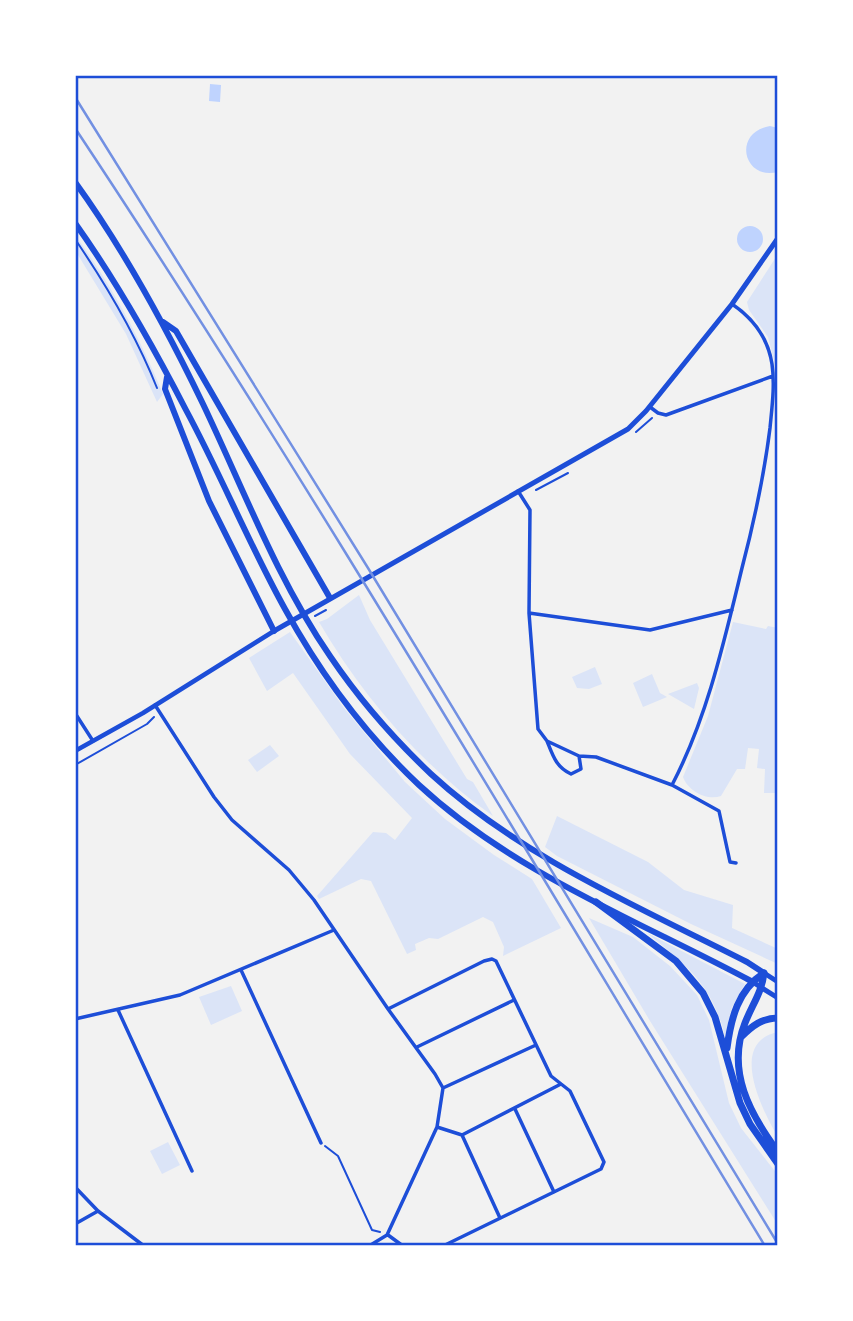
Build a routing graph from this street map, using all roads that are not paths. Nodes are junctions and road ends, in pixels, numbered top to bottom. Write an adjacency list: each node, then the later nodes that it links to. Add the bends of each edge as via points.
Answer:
1 (75, 182): 5 (highway)
2 (75, 223): 7 (highway, via 131,309)
3 (778, 238): 4 (main road)
4 (732, 304): 6 (street, via 756,324 766,343); 8 (main road)
5 (160, 320): 10 (highway, via 176,331); 25 (highway, via 299,604 344,676 379,719 431,774 499,827 576,874)
6 (773, 376): 8 (street, via 666,415); 11 (street, via 765,467)
7 (167, 377): 13 (highway, via 165,389 209,501); 22 (highway, via 285,611 345,702 419,785 488,840)
8 (650, 407): 9 (main road, via 628,429)
9 (519, 494): 10 (main road); 12 (street, via 530,510)
10 (330, 598): 13 (main road)
11 (732, 610): 12 (street, via 650,630); 20 (street, via 690,751)
12 (529, 613): 17 (street, via 538,729)
13 (274, 631): 14 (street)
14 (155, 705): 16 (street); 23 (street, via 232,820 289,870)
15 (75, 713): 16 (street)
16 (93, 741): 18 (street)
17 (547, 741): 19 (street); 19 (street, via 562,770 571,774 581,769)
18 (75, 751)
19 (579, 756): 20 (street, via 596,757)
20 (672, 785): 21 (street, via 719,811 730,862)
21 (736, 863)
22 (596, 902): 26 (highway); 38 (highway, via 653,941 704,993)
23 (334, 930): 24 (street); 31 (street)
24 (241, 970): 32 (street, via 180,995); 44 (street)
25 (764, 973): 26 (highway); 27 (main road); 28 (highway)
26 (751, 981): 28 (main road); 38 (highway, via 730,1024)
27 (778, 982)
28 (762, 988): 29 (main road); 35 (highway)
29 (778, 998)
30 (514, 1000): 31 (street, via 492,959); 36 (street); 37 (street)
31 (388, 1009): 37 (street)
32 (117, 1010): 34 (street); 47 (street)
33 (778, 1018): 35 (highway, via 755,1024)
34 (75, 1019)
35 (740, 1037): 45 (highway, via 738,1073 746,1100)
36 (536, 1045): 39 (street, via 551,1076); 40 (street)
37 (417, 1047): 40 (street)
38 (726, 1052): 46 (highway, via 740,1103)
39 (561, 1084): 41 (street); 49 (street, via 570,1091 604,1163 601,1169)
40 (443, 1088): 42 (street)
41 (515, 1109): 43 (street); 49 (street)
42 (437, 1127): 43 (street); 53 (street)
43 (462, 1135): 51 (street)
44 (321, 1143)
45 (778, 1152)
46 (778, 1164)
47 (192, 1171)
48 (75, 1187): 50 (street)
49 (554, 1192): 51 (street)
50 (97, 1211): 52 (street); 54 (street)
51 (499, 1218): 57 (street)
52 (75, 1224)
53 (387, 1235): 55 (street); 56 (street)
54 (144, 1246)
55 (369, 1246)
56 (403, 1246)
57 (443, 1246)

